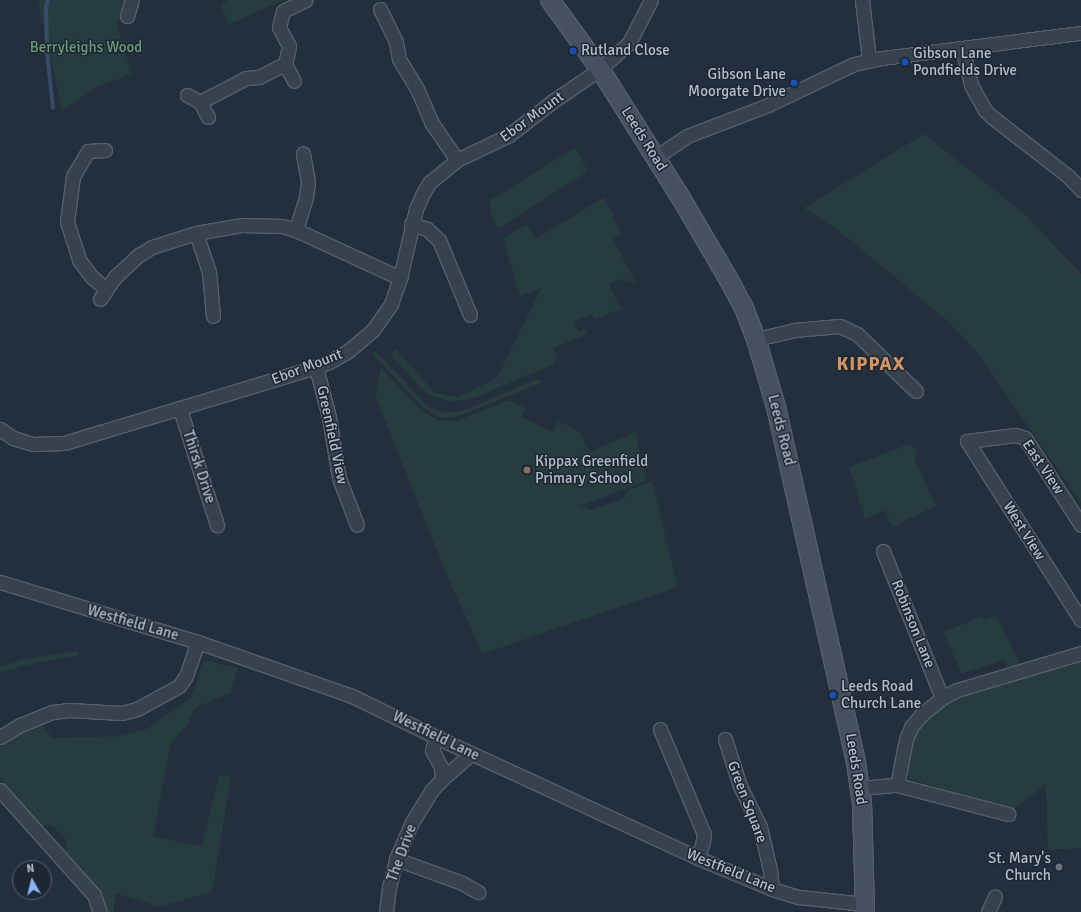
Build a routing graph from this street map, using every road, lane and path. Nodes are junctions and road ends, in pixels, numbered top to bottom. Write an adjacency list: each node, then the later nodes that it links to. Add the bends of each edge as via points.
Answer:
1 (132, 0): 7 (street)
2 (306, 0): 11 (street, via 283,11 279,27 288,46)
3 (550, 0): 12 (main road, Leeds Road)
4 (651, 0): 12 (street, via 629,43)
5 (862, 0): 10 (street)
6 (380, 9): 20 (street, via 396,42 399,59 418,91 431,122)
7 (127, 16)
8 (1081, 33): 9 (street)
9 (962, 48): 10 (street); 21 (street, via 971,84 985,110 1069,177)
10 (869, 60): 19 (street, via 839,70 768,105 687,136)
11 (285, 64): 13 (street); 15 (street, via 259,77 246,78)
12 (600, 69): 19 (main road, Leeds Road); 20 (street, Ebor Mount, via 509,135)
13 (294, 80)
14 (187, 95): 15 (street)
15 (200, 102): 16 (street)
16 (208, 117)
17 (105, 150): 24 (street, via 88,151 73,176 67,222 79,260 103,294 115,277 139,255 152,247)
18 (303, 153): 23 (street, via 308,182)
19 (656, 157): 28 (main road, Leeds Road, via 729,280)
20 (457, 160): 22 (street, Ebor Mount, via 430,182 422,193)
21 (1081, 190)
22 (411, 224): 25 (street, Ebor Mount); 26 (street, via 427,228 439,240)
23 (296, 230): 24 (street, via 282,226 242,225); 25 (street)
24 (196, 233): 27 (street, via 209,272)
25 (400, 278): 29 (street, Ebor Mount, via 391,304 373,330 348,351)
26 (470, 315)
27 (214, 316)
28 (756, 339): 30 (street, via 794,330 840,326 858,334); 50 (main road, Leeds Road, via 799,501 849,726)
29 (316, 367): 31 (street, Ebor Mount); 35 (street, Greenfield View, via 329,417 339,478)
30 (916, 391)
31 (180, 409): 32 (street, Ebor Mount, via 53,445 22,441); 34 (street, Thirsk Drive)
32 (0, 429)
33 (967, 441): 36 (street, East View, via 1015,435 1025,438); 39 (street, West View)
34 (217, 525)
35 (357, 525)
36 (1081, 525)
37 (883, 551): 42 (street, Robinson Lane)
38 (0, 582): 40 (street, Westfield Lane)
39 (1081, 620)
40 (198, 642): 44 (street, Westfield Lane, via 352,696); 45 (street, via 186,676 179,686 137,709 122,713 69,710 52,712 20,725)
41 (1081, 653): 42 (street, via 957,690)
42 (942, 698): 49 (street, via 911,727 906,739)
43 (660, 729): 53 (street, via 704,834)
44 (436, 737): 47 (street, Westfield Lane); 48 (street, via 432,750 441,767)
45 (0, 738)
46 (725, 739): 55 (street, Green Square, via 740,786 760,828)
47 (471, 754): 48 (street, The Drive); 53 (street, Westfield Lane)
48 (442, 779): 54 (street, The Drive, via 431,791 412,822)
49 (897, 785): 50 (street); 52 (street)
50 (860, 788): 58 (main road, Leeds Road)
51 (0, 790): 59 (street, via 94,895)
52 (1008, 814)
53 (698, 858): 55 (street, Westfield Lane)
54 (396, 859): 56 (street, via 460,882); 60 (street, The Drive)
55 (772, 889): 58 (street, Westfield Lane, via 806,898)
56 (478, 892)
57 (995, 896): 61 (street)
58 (865, 908)
59 (100, 912)
60 (386, 912)
61 (988, 912)

